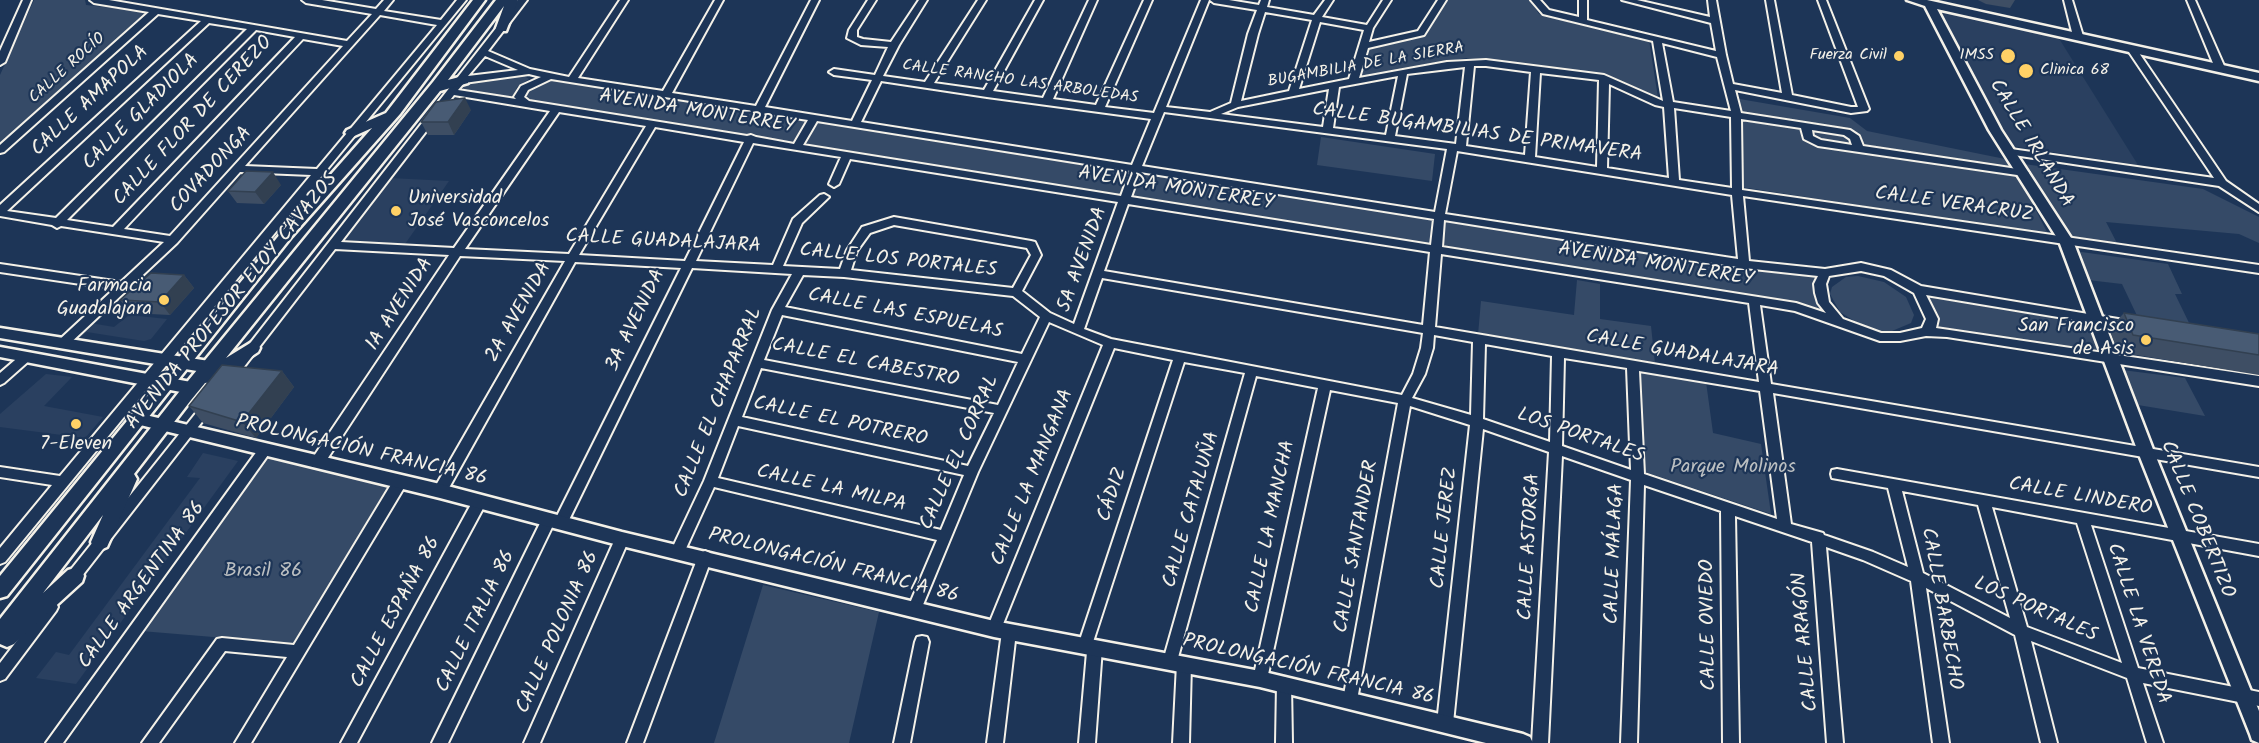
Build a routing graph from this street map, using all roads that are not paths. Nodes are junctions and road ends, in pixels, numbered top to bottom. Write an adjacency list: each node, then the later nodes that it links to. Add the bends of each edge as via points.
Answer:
1 (27, 0): 57 (street)
2 (94, 0): 37 (street)
3 (306, 0): 33 (street)
4 (389, 0): 38 (street, COVADONGA)
5 (462, 0): 43 (street)
6 (479, 0): 55 (main road, AVENIDA PROFESOR ELOY CAVAZOS)
7 (501, 0): 71 (main road, AVENIDA PROFESOR ELOY CAVAZOS)
8 (512, 0): 45 (main road)
9 (523, 0): 45 (street)
10 (624, 0): 69 (street)
11 (719, 0): 78 (street)
12 (815, 0): 89 (street)
13 (872, 0): 51 (street, via 852,38)
14 (923, 0): 51 (street)
15 (982, 0): 72 (street)
16 (1039, 0): 77 (street)
17 (1093, 0): 81 (street)
18 (1148, 0): 87 (street)
19 (1204, 0): 90 (street, 5A AVENIDA)
20 (1214, 0): 34 (street)
21 (1329, 0): 39 (street)
22 (1388, 0): 46 (street)
23 (1442, 0): 52 (street, via 1421,33)
24 (1535, 0): 41 (street, via 1544,11)
25 (1583, 0): 41 (street)
26 (1626, 0): 42 (street)
27 (1712, 0): 42 (street)
28 (1770, 0): 79 (street)
29 (1822, 0): 79 (street, via 1865,106 1862,110 1849,110)
30 (1912, 0): 35 (street)
31 (2068, 0): 48 (street)
32 (2191, 0): 59 (street)
33 (329, 2): 38 (street)
34 (1264, 3): 39 (street); 83 (street)
35 (1929, 4): 36 (street); 105 (street, CALLE IRLANDA, via 1995,130)
36 (1947, 4): 48 (street)
37 (156, 10): 40 (street); 104 (street, CALLE ROCÍO)
38 (377, 13): 43 (street); 50 (street, COVADONGA)
39 (1317, 17): 46 (street); 76 (street)
40 (207, 20): 44 (street); 123 (street, CALLE AMAPOLA)
41 (1583, 21): 49 (street)
42 (1716, 21): 56 (street)
43 (444, 23): 98 (street)
44 (253, 28): 47 (street); 125 (street, CALLE GLADIOLA)
45 (502, 28): 54 (street)
46 (1369, 28): 52 (street)
47 (300, 36): 50 (street); 126 (street, CALLE FLOR DE CEREZO)
48 (2078, 36): 53 (street)
49 (1657, 40): 56 (street); 84 (street)
50 (350, 44): 109 (street, COVADONGA)
51 (894, 45): 66 (street)
52 (1364, 46): 70 (street)
53 (2132, 49): 59 (street); 115 (street)
54 (484, 52): 61 (street, AVENIDA MONTERREY); 68 (street)
55 (439, 53): 71 (main road); 88 (main road, AVENIDA PROFESOR ELOY CAVAZOS)
56 (1721, 55): 74 (street)
57 (0, 62)
58 (1470, 63): 60 (street, BUGAMBILIA DE LA SIERRA); 63 (street, BUGAMBILIA DE LA SIERRA); 102 (street, CALLE SANTANDER)
59 (2220, 68): 65 (street)
60 (1536, 69): 67 (street, BUGAMBILIA DE LA SIERRA); 107 (street)
61 (527, 71): 64 (street, AVENIDA MONTERREY); 68 (street, AVENIDA MONTERREY)
62 (834, 72): 66 (street, CALLE RANCHO LAS ARBOLEDAS)
63 (1403, 72): 70 (street, BUGAMBILIA DE LA SIERRA); 100 (street)
64 (548, 76): 69 (street, AVENIDA MONTERREY); 82 (street, via 524,88 519,97)
65 (2259, 77)
66 (877, 78): 72 (street, CALLE RANCHO LAS ARBOLEDAS); 95 (street)
67 (1604, 78): 84 (street, BUGAMBILIA DE LA SIERRA); 111 (street)
68 (463, 80): 71 (main road); 75 (street)
69 (572, 80): 78 (street, AVENIDA MONTERREY)
70 (1353, 82): 73 (street, BUGAMBILIA DE LA SIERRA)
71 (438, 85): 75 (main road); 88 (main road); 168 (main road, AVENIDA PROFESOR ELOY CAVAZOS)
72 (928, 85): 77 (street, CALLE RANCHO LAS ARBOLEDAS)
73 (1334, 86): 76 (street, BUGAMBILIA DE LA SIERRA); 97 (street)
74 (1730, 86): 79 (street); 91 (street)
75 (452, 92): 80 (street, AVENIDA MONTERREY); 86 (street)
76 (1293, 93): 83 (street, BUGAMBILIA DE LA SIERRA)
77 (987, 94): 81 (street, CALLE RANCHO LAS ARBOLEDAS)
78 (666, 95): 89 (street, AVENIDA MONTERREY)
79 (1787, 96)
80 (503, 101): 82 (street, AVENIDA MONTERREY); 86 (street, AVENIDA MONTERREY)
81 (1047, 101): 87 (street, CALLE RANCHO LAS ARBOLEDAS)
82 (525, 103): 85 (street, AVENIDA MONTERREY)
83 (1236, 105): 92 (street, BUGAMBILIA DE LA SIERRA)
84 (1669, 105): 91 (street, BUGAMBILIA DE LA SIERRA); 114 (street)
85 (557, 108): 94 (street, AVENIDA MONTERREY); 130 (street, 1A AVENIDA)
86 (438, 109): 129 (street)
87 (1099, 109): 90 (street, CALLE RANCHO LAS ARBOLEDAS)
88 (395, 111): 98 (main road); 110 (main road, AVENIDA PROFESOR ELOY CAVAZOS)
89 (758, 111): 93 (street, AVENIDA MONTERREY)
90 (1160, 113): 92 (street, CALLE BUGAMBILIAS DE PRIMAVERA); 108 (street, 5A AVENIDA)
91 (1736, 113): 96 (street, BUGAMBILIA DE LA SIERRA); 117 (street)
92 (1213, 114): 97 (street, CALLE BUGAMBILIAS DE PRIMAVERA)
93 (814, 118): 95 (street, AVENIDA MONTERREY); 101 (street)
94 (652, 124): 99 (street, AVENIDA MONTERREY); 132 (street, 2A AVENIDA)
95 (855, 124): 108 (street, AVENIDA MONTERREY)
96 (1806, 126): 103 (street, BUGAMBILIA DE LA SIERRA, via 1847,132 1855,138); 103 (street, via 1812,141)
97 (1328, 130): 100 (street, CALLE BUGAMBILIAS DE PRIMAVERA)
98 (352, 133): 112 (street)
99 (751, 138): 101 (street, AVENIDA MONTERREY); 134 (street, 3A AVENIDA)
100 (1390, 138): 102 (street, CALLE BUGAMBILIAS DE PRIMAVERA)
101 (797, 147): 106 (street, AVENIDA MONTERREY)
102 (1457, 148): 107 (street, CALLE BUGAMBILIAS DE PRIMAVERA); 124 (street, CALLE SANTANDER)
103 (1858, 148): 113 (street)
104 (0, 150)
105 (2011, 152): 113 (street, CALLE IRLANDA); 115 (street)
106 (846, 157): 116 (street); 120 (street, AVENIDA MONTERREY)
107 (1530, 159): 111 (street, CALLE BUGAMBILIAS DE PRIMAVERA)
108 (1136, 168): 120 (street, 5A AVENIDA); 124 (street, AVENIDA MONTERREY)
109 (240, 169): 112 (street); 127 (street, COVADONGA)
110 (343, 169): 119 (main road); 167 (main road, AVENIDA PROFESOR ELOY CAVAZOS)
111 (1602, 171): 114 (street, CALLE BUGAMBILIAS DE PRIMAVERA)
112 (321, 172): 119 (street)
113 (2024, 173): 128 (street, CALLE IRLANDA)
114 (1674, 182): 117 (street, CALLE BUGAMBILIAS DE PRIMAVERA)
115 (2222, 183): 122 (street)
116 (834, 184)
117 (1737, 192): 121 (street, CALLE BUGAMBILIAS DE PRIMAVERA); 133 (street)
118 (824, 197): 136 (street, via 797,221)
119 (300, 199): 165 (street)
120 (1124, 200): 131 (street, AVENIDA MONTERREY); 141 (street, 5A AVENIDA)
121 (1786, 200): 128 (street, CALLE VERACRUZ)
122 (2259, 209)
123 (0, 212): 125 (street)
124 (1439, 218): 131 (street, CALLE SANTANDER); 133 (street, AVENIDA MONTERREY)
125 (57, 224): 126 (street)
126 (115, 232): 127 (street)
127 (173, 240): 142 (street, COVADONGA)
128 (2066, 241): 137 (street, CALLE VERACRUZ); 148 (street, CALLE IRLANDA)
129 (332, 245): 130 (street, CALLE GUADALAJARA); 158 (street)
130 (458, 250): 132 (street, CALLE GUADALAJARA); 189 (street, 1A AVENIDA)
131 (1436, 250): 145 (street, AVENIDA MONTERREY); 151 (street, CALLE SANTANDER)
132 (572, 258): 134 (street, CALLE GUADALAJARA); 199 (street, 2A AVENIDA)
133 (1744, 264): 140 (street, AVENIDA MONTERREY)
134 (687, 265): 136 (street, CALLE GUADALAJARA); 204 (street, 3A AVENIDA)
135 (0, 268): 142 (street)
136 (777, 268): 138 (street, CALLE LOS PORTALES)
137 (2259, 269)
138 (800, 270): 139 (street, CALLE LOS PORTALES); 146 (street, CALLE EL CHAPARRAL)
139 (844, 273): 144 (street, CALLE LOS PORTALES); 144 (street, via 852,250 867,230 894,221 1031,245 1036,255)
140 (1825, 273): 143 (street, AVENIDA MONTERREY, via 1850,267 1867,268 1887,273); 149 (street, via 1821,293 1828,309)
141 (1100, 274): 151 (street, CALLE GUADALAJARA); 152 (street, 5A AVENIDA)
142 (123, 286): 157 (street, COVADONGA)
143 (1918, 290): 148 (street, AVENIDA MONTERREY); 153 (street, via 1932,319)
144 (1016, 292): 147 (street, LOS PORTALES)
145 (1754, 300): 149 (street, AVENIDA MONTERREY, via 1807,310); 177 (street)
146 (778, 310): 164 (street, CALLE LAS ESPUELAS); 166 (street, CALLE EL CHAPARRAL)
147 (1046, 316): 152 (street, LOS PORTALES); 164 (street, CALLE EL CORRAL)
148 (2098, 320): 150 (street, AVENIDA MONTERREY); 163 (street, CALLE COBERTIZO)
149 (1841, 323): 153 (street, AVENIDA MONTERREY, via 1880,337)
150 (2144, 327)
151 (1430, 329): 155 (street, CALLE GUADALAJARA); 178 (street, CALLE SANTANDER, via 1425,358)
152 (1077, 331): 156 (street, LOS PORTALES)
153 (1926, 332): 163 (street, AVENIDA MONTERREY)
154 (0, 333): 157 (street)
155 (1479, 338): 160 (street, CALLE GUADALAJARA); 182 (street, CALLE JEREZ)
156 (1110, 343): 161 (street, LOS PORTALES); 219 (street, CALLE LA MANGANA)
157 (62, 344): 165 (street)
158 (252, 348): 176 (main road); 184 (street)
159 (0, 352): 162 (street)
160 (1558, 353): 169 (street, CALLE GUADALAJARA); 185 (street, CALLE ASTORGA)
161 (1180, 356): 170 (street, LOS PORTALES); 224 (street, CÁDIZ)
162 (26, 357): 171 (street); 172 (street)
163 (2112, 358): 173 (street, AVENIDA MONTERREY); 187 (street, CALLE COBERTIZO)
164 (1024, 359): 179 (street, CALLE EL CORRAL)
165 (164, 361): 167 (street); 172 (street)
166 (757, 363): 179 (street, CALLE EL CABESTRO); 181 (street, CALLE EL CHAPARRAL)
167 (181, 364): 168 (street); 174 (main road, AVENIDA PROFESOR ELOY CAVAZOS)
168 (208, 367): 176 (main road, AVENIDA PROFESOR ELOY CAVAZOS)
169 (1633, 367): 177 (street, CALLE GUADALAJARA); 194 (street, CALLE MÁLAGA)
170 (1252, 369): 175 (street, LOS PORTALES); 226 (street, CALLE CATALUÑA)
171 (0, 380)
172 (147, 381): 174 (street); 196 (street)
173 (2259, 381)
174 (166, 383): 176 (street); 180 (main road, AVENIDA PROFESOR ELOY CAVAZOS)
175 (1325, 384): 178 (street, LOS PORTALES); 229 (street, CALLE LA MANCHA)
176 (191, 388): 183 (main road, AVENIDA PROFESOR ELOY CAVAZOS)
177 (1764, 388): 187 (street, CALLE GUADALAJARA); 205 (street)
178 (1405, 400): 182 (street, LOS PORTALES); 232 (street, CALLE SANTANDER)
179 (1001, 410): 191 (street, CALLE EL CORRAL)
180 (136, 419): 183 (street, PROLONGACIÓN FRANCIA 86); 217 (main road, AVENIDA PROFESOR ELOY CAVAZOS)
181 (735, 420): 191 (street, CALLE EL POTRERO); 195 (street, CALLE EL CHAPARRAL)
182 (1477, 422): 185 (street, LOS PORTALES); 233 (street, CALLE JEREZ)
183 (161, 426): 184 (street, PROLONGACIÓN FRANCIA 86); 188 (main road, AVENIDA PROFESOR ELOY CAVAZOS)
184 (188, 433): 186 (street, PROLONGACIÓN FRANCIA 86); 210 (street)
185 (1556, 449): 194 (street, LOS PORTALES); 248 (street, CALLE ASTORGA)
186 (264, 451): 189 (street, PROLONGACIÓN FRANCIA 86); 235 (street, CALLE ARGENTINA 86)
187 (2146, 452): 192 (street, CALLE GUADALAJARA); 207 (street, CALLE COBERTIZO)
188 (135, 459): 210 (main road); 221 (main road, AVENIDA PROFESOR ELOY CAVAZOS)
189 (317, 463): 197 (street, PROLONGACIÓN FRANCIA 86)
190 (0, 472): 196 (street)
191 (972, 472): 206 (street, CALLE EL CORRAL)
192 (2259, 472)
193 (1837, 474): 198 (street, CALLE LINDERO)
194 (1638, 477): 202 (street, LOS PORTALES); 249 (street, CALLE MÁLAGA)
195 (710, 481): 206 (street, CALLE LA MILPA); 212 (street, CALLE EL CHAPARRAL)
196 (63, 482): 214 (street)
197 (400, 482): 199 (street, PROLONGACIÓN FRANCIA 86); 225 (street)
198 (1893, 483): 200 (street, CALLE LINDERO); 216 (street, CALLE BARBECHO)
199 (440, 491): 201 (street, PROLONGACIÓN FRANCIA 86)
200 (1983, 500): 203 (street, CALLE LINDERO); 220 (street)
201 (480, 501): 204 (street, PROLONGACIÓN FRANCIA 86); 238 (street, CALLE ESPAÑA 86)
202 (1728, 507): 205 (street, LOS PORTALES); 250 (street, CALLE OVIEDO)
203 (2082, 518): 207 (street, CALLE LINDERO); 228 (street, CALLE LA VEREDA)
204 (555, 520): 209 (street, PROLONGACIÓN FRANCIA 86); 239 (street, CALLE ITALIA 86)
205 (1784, 525): 208 (street, LOS PORTALES)
206 (944, 536): 218 (street, CALLE EL CORRAL)
207 (2179, 536): 211 (street, CALLE LINDERO); 231 (street, CALLE COBERTIZO)
208 (1818, 537): 216 (street, LOS PORTALES); 251 (street, CALLE ARAGÓN)
209 (622, 539): 212 (street, PROLONGACIÓN FRANCIA 86); 240 (street, CALLE POLONIA 86)
210 (100, 542): 215 (street)
211 (2259, 550)
212 (678, 551): 213 (street, PROLONGACIÓN FRANCIA 86)
213 (705, 557): 218 (street, PROLONGACIÓN FRANCIA 86); 241 (street)
214 (0, 558)
215 (75, 576): 223 (main road); 227 (street)
216 (1917, 577): 220 (street, LOS PORTALES); 252 (street, CALLE BARBECHO)
217 (0, 590)
218 (915, 608): 219 (street, PROLONGACIÓN FRANCIA 86)
219 (1002, 630): 224 (street, PROLONGACIÓN FRANCIA 86); 243 (street, CALLE LA MANGANA)
220 (2021, 631): 228 (street, LOS PORTALES); 253 (street)
221 (0, 634)
222 (922, 642): 242 (street)
223 (0, 645)
224 (1090, 647): 226 (street, PROLONGACIÓN FRANCIA 86); 244 (street, CÁDIZ)
225 (298, 652): 236 (street, via 222,644); 237 (street)
226 (1177, 663): 229 (street, PROLONGACIÓN FRANCIA 86); 245 (street, CALLE CATALUÑA)
227 (0, 674)
228 (2133, 674): 231 (street, LOS PORTALES); 254 (street, CALLE LA VEREDA)
229 (1260, 679): 230 (street, PROLONGACIÓN FRANCIA 86)
230 (1284, 684): 232 (street, PROLONGACIÓN FRANCIA 86); 246 (street)
231 (2252, 697): 234 (street, CALLE COBERTIZO)
232 (1350, 700): 233 (street, PROLONGACIÓN FRANCIA 86)
233 (1445, 723): 247 (street, PROLONGACIÓN FRANCIA 86)
234 (2259, 734)
235 (54, 743)
236 (150, 743)
237 (243, 743)
238 (350, 743)
239 (440, 743)
240 (532, 743)
241 (635, 743)
242 (902, 743)
243 (995, 743)
244 (1088, 743)
245 (1181, 743)
246 (1284, 743)
247 (1523, 743)
248 (1540, 743)
249 (1629, 743)
250 (1731, 743)
251 (1835, 743)
252 (1941, 743)
253 (2049, 743)
254 (2155, 743)

